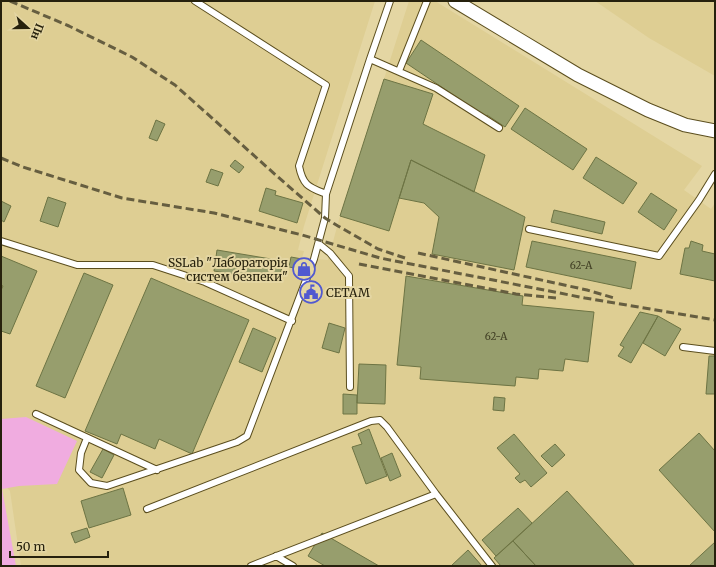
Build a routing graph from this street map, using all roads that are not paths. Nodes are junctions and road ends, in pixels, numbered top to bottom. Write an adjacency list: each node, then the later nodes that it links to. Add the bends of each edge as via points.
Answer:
1 (195, 1): 10 (lane, via 326,85 299,166 301,178 309,187)
2 (390, 1): 5 (lane)
3 (427, 1): 6 (lane)
4 (455, 1): 8 (street, via 578,75 648,110 684,124)
5 (370, 59): 6 (lane); 10 (lane)
6 (399, 71): 7 (lane, via 436,88)
7 (499, 128)
8 (715, 131)
9 (715, 174): 11 (lane, via 659,256)
10 (326, 194): 13 (lane, via 325,218)
11 (529, 229)
12 (1, 241): 14 (lane, via 77,265 153,265 205,282)
13 (319, 244): 14 (lane); 17 (lane, via 349,276)
14 (292, 321): 20 (lane, via 248,436)
15 (683, 347): 16 (lane)
16 (715, 351)
17 (350, 387)
18 (36, 414): 19 (lane)
19 (87, 438): 20 (lane); 20 (lane, via 81,453 80,470 91,482 107,486)
20 (157, 470)
21 (436, 494): 22 (lane, via 380,420 371,421); 23 (lane); 26 (lane)
22 (147, 509)
23 (276, 556): 24 (lane); 25 (lane)
24 (251, 566)
25 (293, 566)
26 (492, 566)

